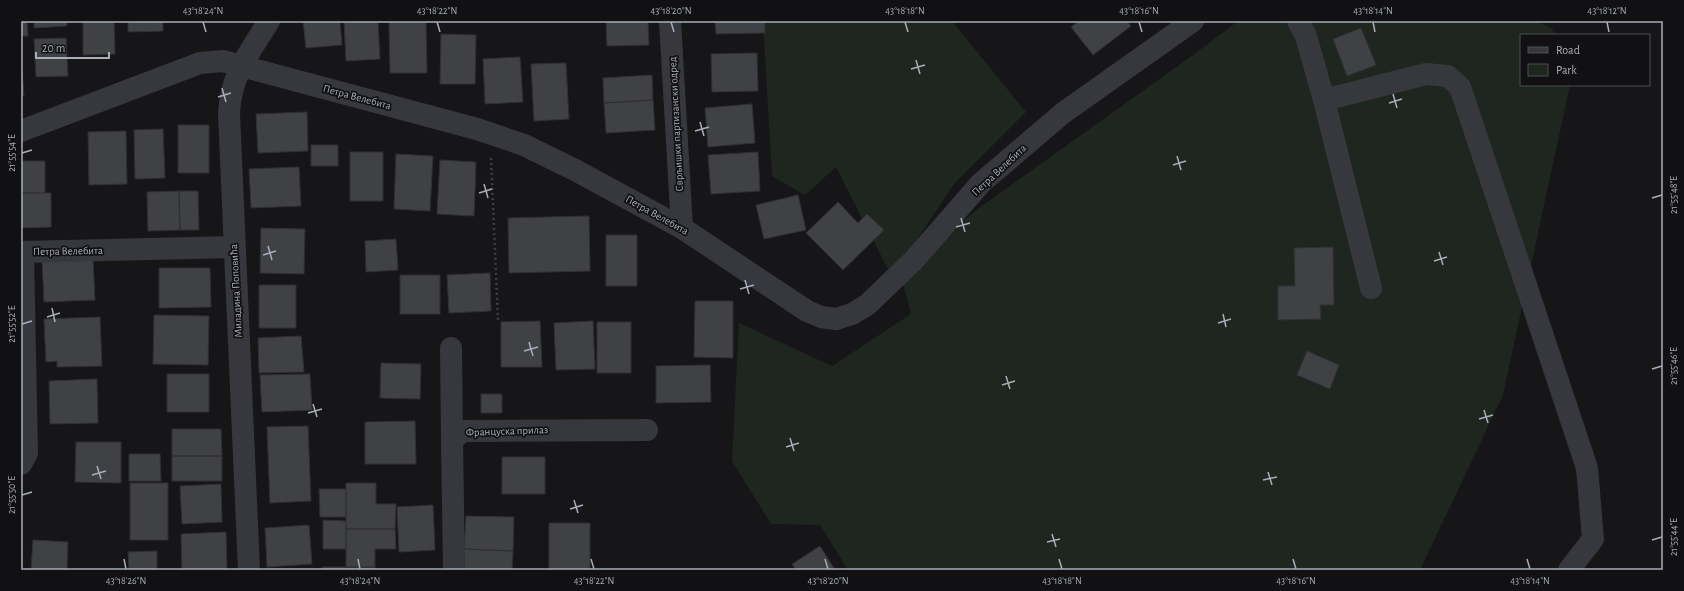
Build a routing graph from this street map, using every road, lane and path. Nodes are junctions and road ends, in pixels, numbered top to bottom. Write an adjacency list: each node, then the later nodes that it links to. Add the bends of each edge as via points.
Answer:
1 (269, 21): 5 (street, Миладина Поповића)
2 (670, 21): 9 (street, Сврљишки партизански одред)
3 (1194, 21): 9 (street, Петра Велебита, via 1063,113 981,183 914,260 867,305 845,317 829,319 807,311)
4 (1298, 21): 6 (street, via 1306,36)
5 (240, 66): 7 (street, Петра Велебита, via 223,62 200,63); 8 (street, Петра Велебита); 10 (street, Миладина Поповића, via 229,114)
6 (1324, 100): 12 (street); 20 (street, via 1426,74 1448,76 1460,87 1587,468 1593,539)
7 (21, 131)
8 (490, 134): 9 (street, Петра Велебита, via 524,145); 13 (path)
9 (682, 228)
10 (234, 247): 11 (street, Петра Велебита); 18 (street, Миладина Поповића)
11 (22, 252): 17 (street, via 27,453)
12 (1371, 288)
13 (498, 320)
14 (451, 348): 16 (street)
15 (647, 430): 16 (street, Француска прилаз, via 473,430 463,431)
16 (452, 440): 19 (street, Француска прилаз)
17 (21, 464)
18 (249, 570)
19 (454, 570)
20 (1569, 570)

